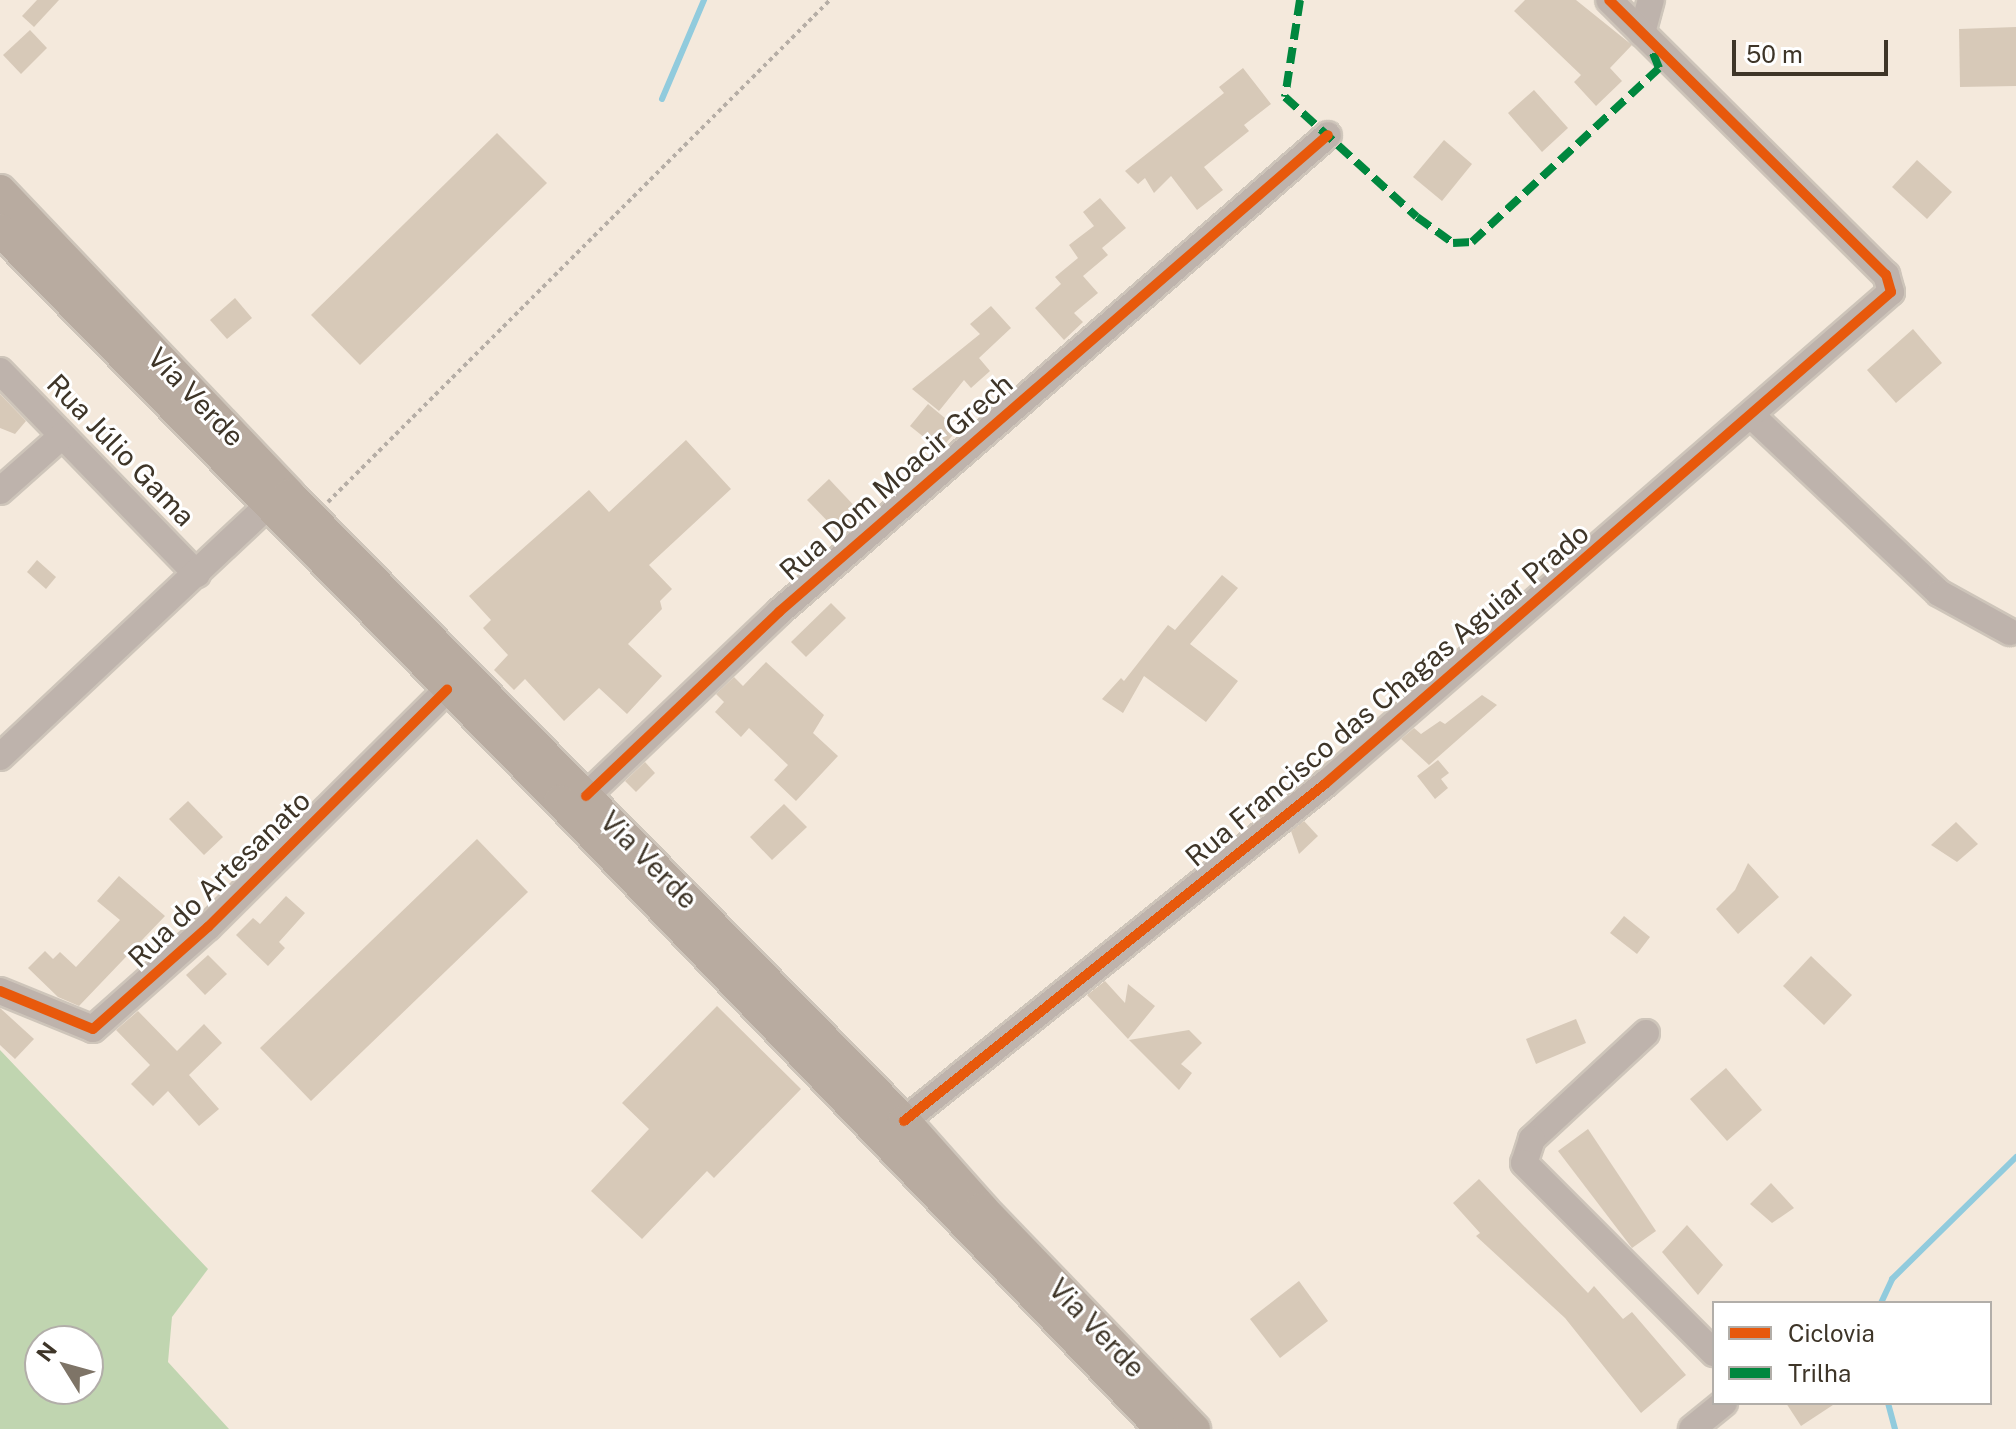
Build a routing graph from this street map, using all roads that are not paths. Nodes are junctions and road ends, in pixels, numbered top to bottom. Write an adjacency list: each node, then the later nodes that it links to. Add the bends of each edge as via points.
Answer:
1 (1609, 0): 3 (street)
2 (1651, 0): 3 (street)
3 (1642, 33): 7 (street, Rua Francisco das Chagas Aguiar Prado, via 1886,275 1891,292)
4 (1328, 135): 15 (street, Rua Dom Moacir Grech, via 779,612)
5 (3, 210): 10 (main road, Via Verde); 15 (main road, Via Verde)
6 (0, 371): 8 (street, Rua Júlio Gama)
7 (1752, 416): 12 (street, via 1939,593); 18 (street, Rua Francisco das Chagas Aguiar Prado, via 1325,784)
8 (62, 436): 9 (street); 11 (street, Rua Júlio Gama)
9 (0, 491)
10 (267, 506): 11 (street); 13 (main road, Via Verde)
11 (197, 574): 14 (street)
12 (2010, 632)
13 (447, 690): 16 (street, Rua do Artesanato, via 208,927 93,1029); 21 (main road, Via Verde)
14 (0, 757)
15 (586, 796): 18 (main road, Via Verde)
16 (0, 991)
17 (1646, 1033): 19 (street, via 1539,1132 1524,1155 1529,1171)
18 (904, 1121): 22 (main road, Via Verde)
19 (1712, 1351)
20 (1722, 1405): 23 (street)
21 (1162, 1429)
22 (1194, 1429)
23 (1692, 1429)

